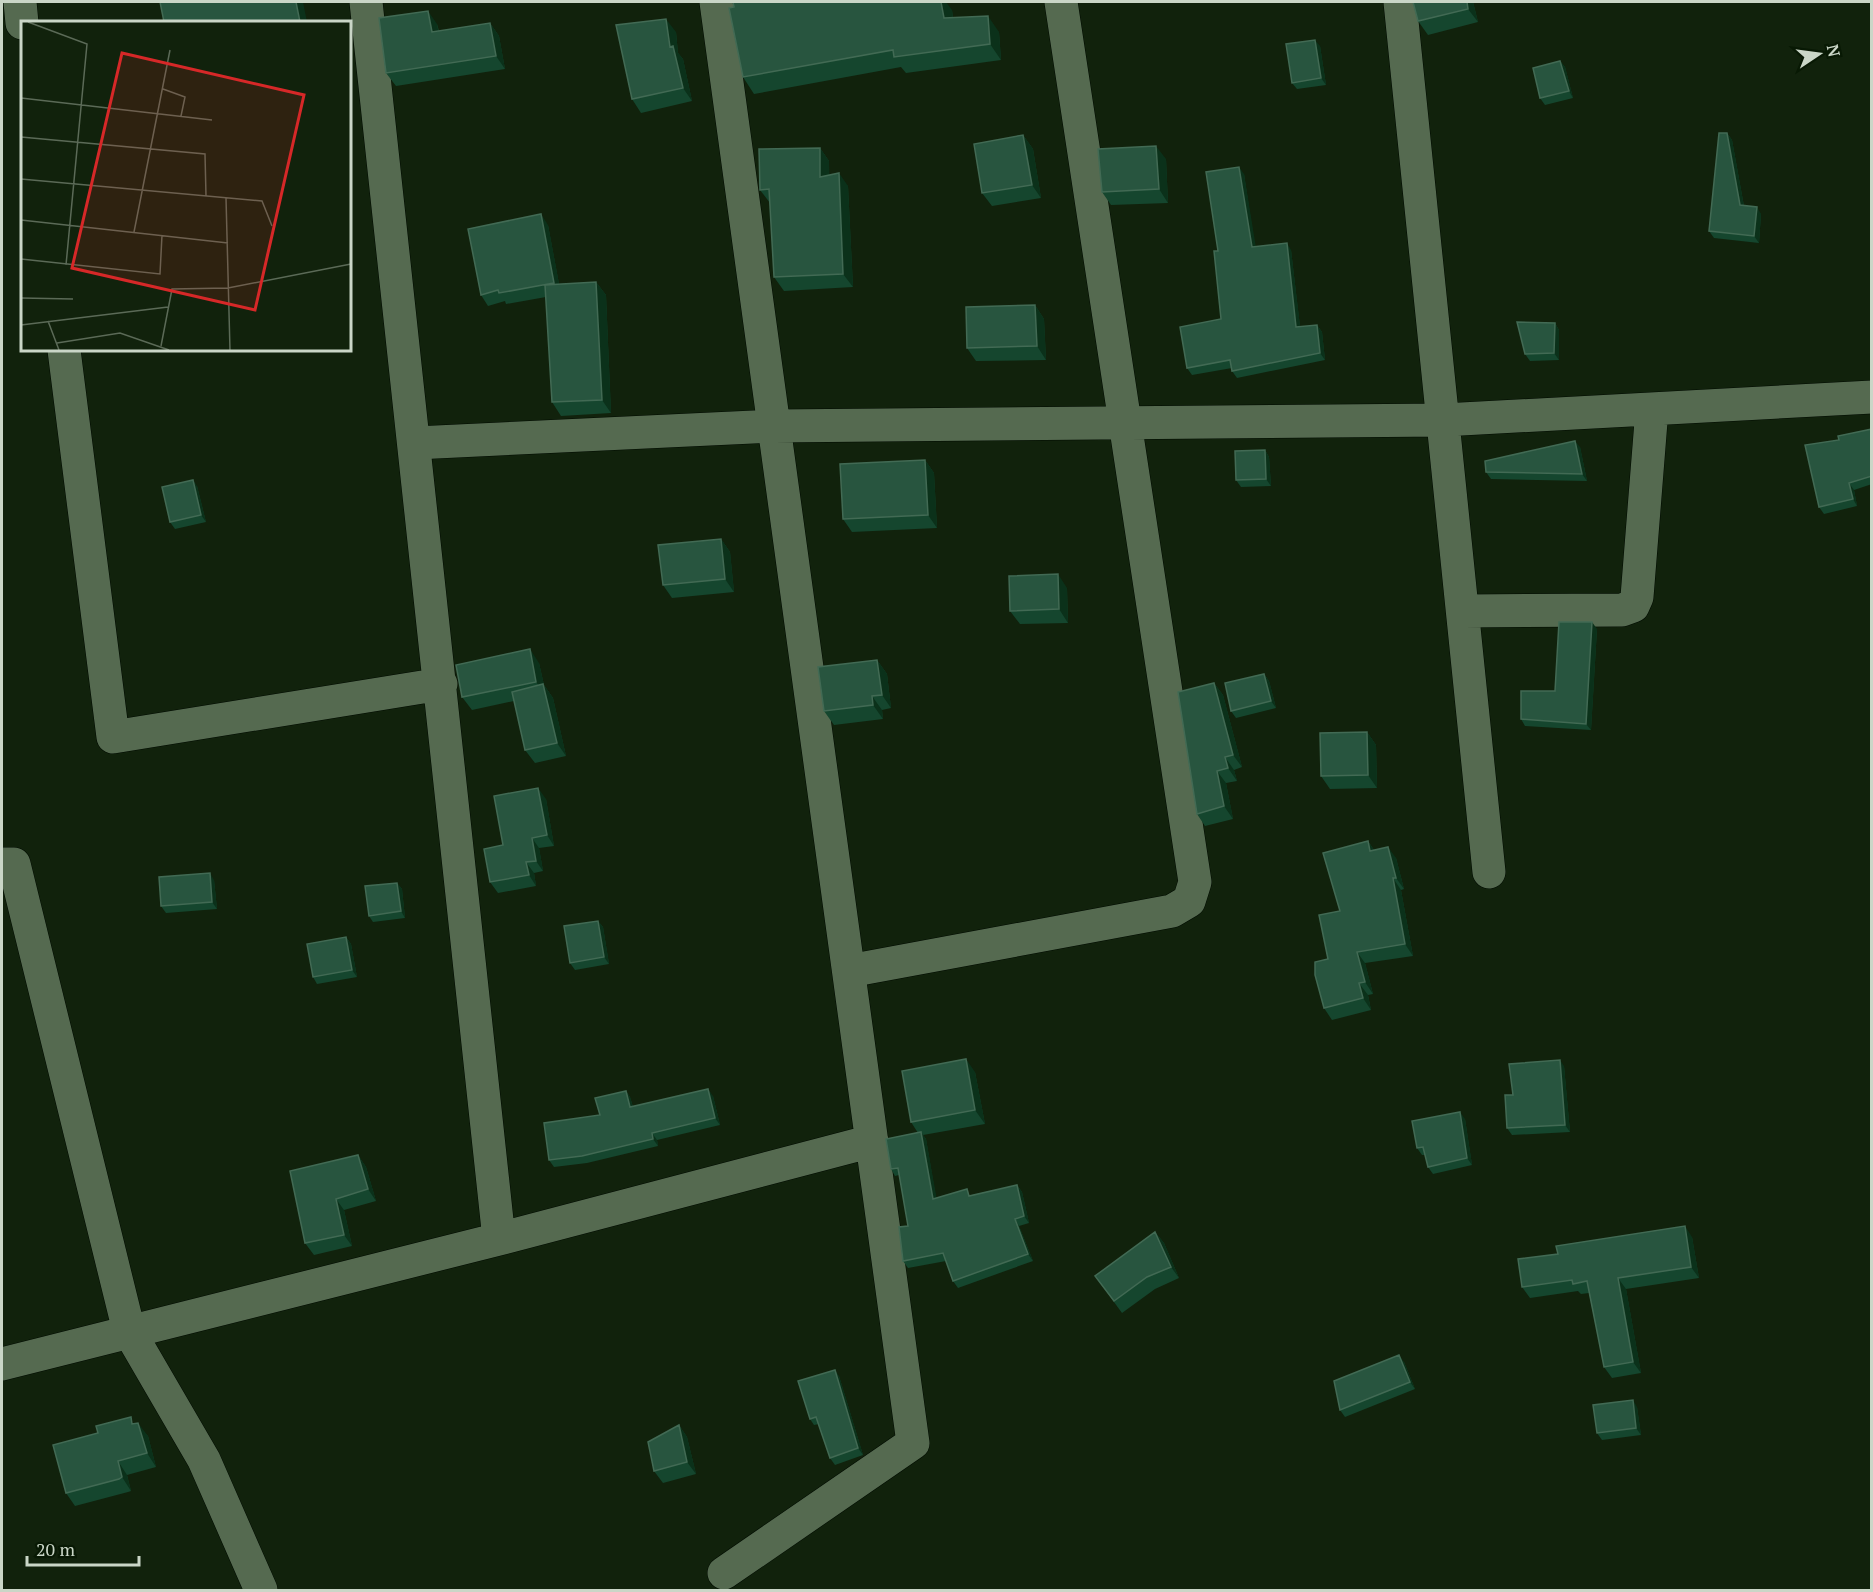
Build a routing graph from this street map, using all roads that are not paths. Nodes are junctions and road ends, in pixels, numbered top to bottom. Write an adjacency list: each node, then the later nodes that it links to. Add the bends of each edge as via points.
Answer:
1 (20, 2): 6 (street)
2 (366, 2): 13 (street)
3 (716, 2): 12 (street)
4 (1061, 2): 11 (street)
5 (1400, 2): 10 (street)
6 (22, 21)
7 (64, 351): 15 (street, via 113,737)
8 (1872, 397): 9 (street)
9 (1652, 409): 10 (street); 14 (street, via 1637,597 1633,606 1622,610)
10 (1443, 420): 11 (street); 14 (street)
11 (1124, 421): 12 (street); 18 (street, via 1195,882 1189,901 1172,911)
12 (774, 426): 13 (street); 18 (street)
13 (415, 442): 15 (street)
14 (1464, 611): 17 (street)
15 (441, 684): 20 (street)
16 (2, 864): 21 (street, via 15,864)
17 (1489, 872)
18 (849, 972): 19 (street)
19 (872, 1141): 20 (street); 23 (street, via 913,1443)
20 (499, 1239): 21 (street)
21 (129, 1331): 22 (street); 24 (street, via 204,1460)
22 (2, 1364)
23 (724, 1573)
24 (261, 1590)

